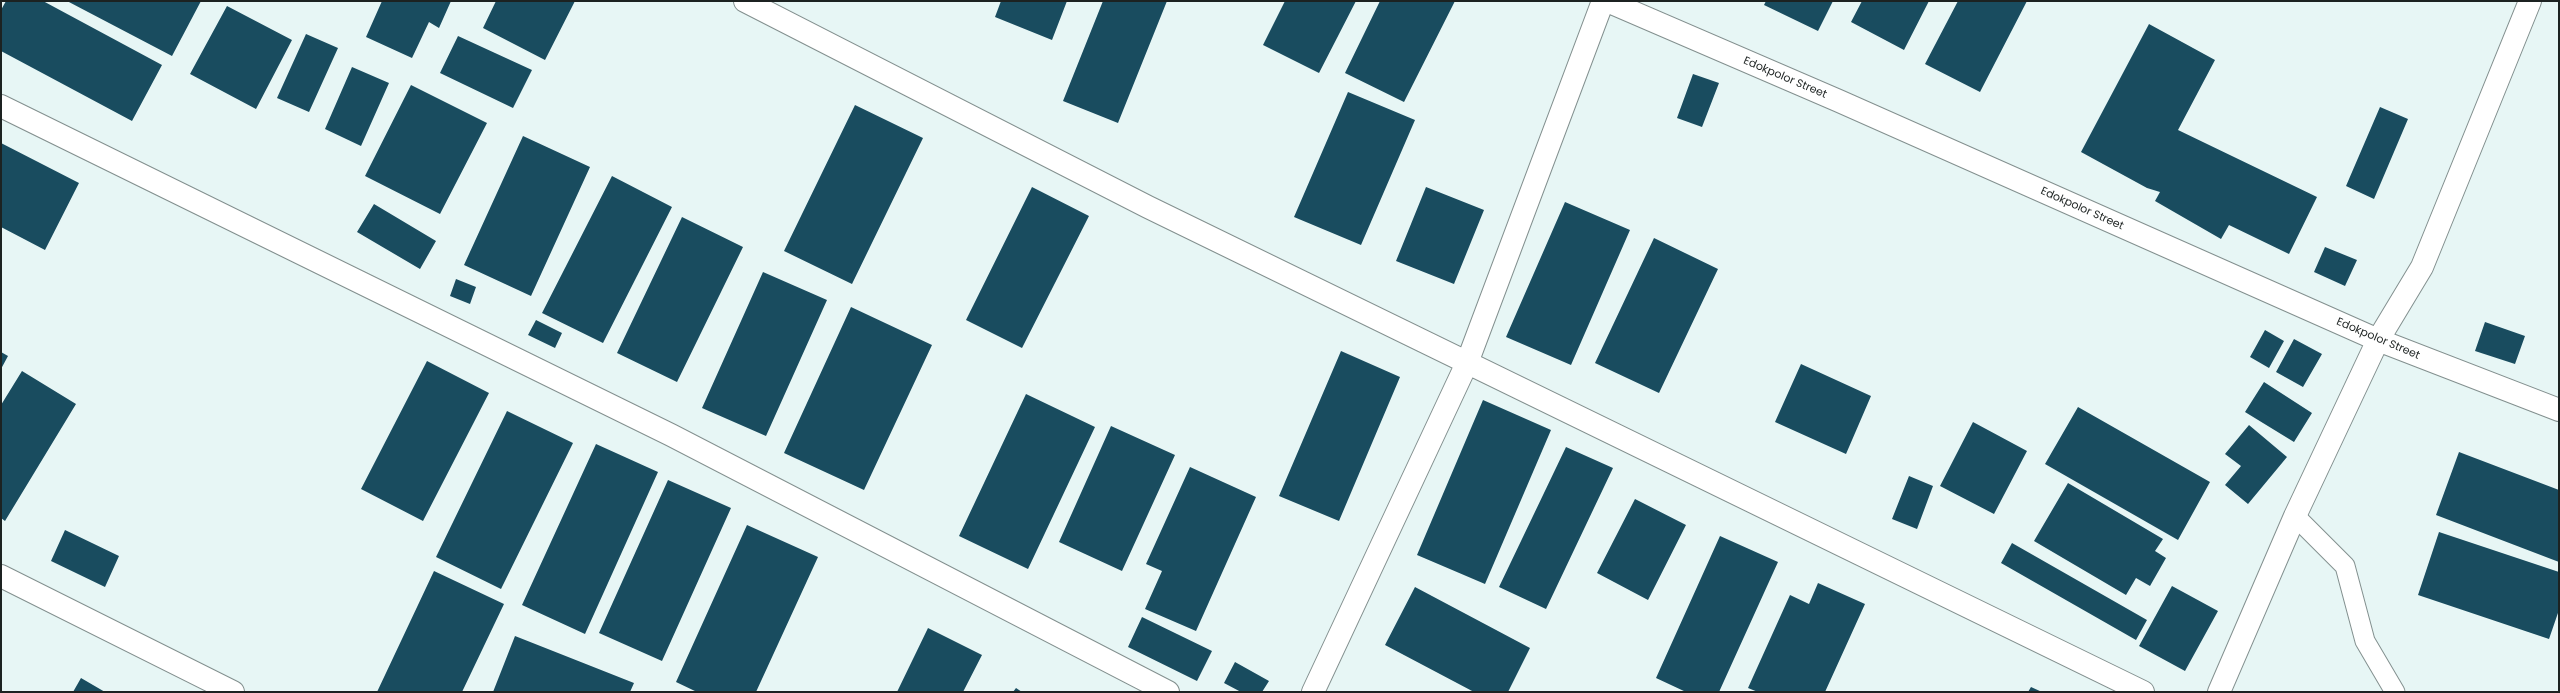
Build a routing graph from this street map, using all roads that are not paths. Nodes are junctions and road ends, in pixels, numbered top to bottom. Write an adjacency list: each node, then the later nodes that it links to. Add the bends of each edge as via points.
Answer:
1 (745, 1): 7 (street, via 1148,207)
2 (1603, 1): 7 (street)
3 (1607, 1): 6 (street, Edokpolor Street, via 1854,107)
4 (2530, 1): 6 (street, via 2422,268)
5 (1, 106): 12 (street, via 671,434)
6 (2378, 340): 8 (street, Edokpolor Street); 9 (street)
7 (1467, 363): 13 (street); 14 (street)
8 (2559, 410)
9 (2295, 516): 15 (street); 16 (lane, via 2345,566 2365,641)
10 (1, 576): 11 (street)
11 (233, 692)
12 (1168, 692)
13 (1313, 692)
14 (2143, 692)
15 (2219, 692)
16 (2395, 692)

